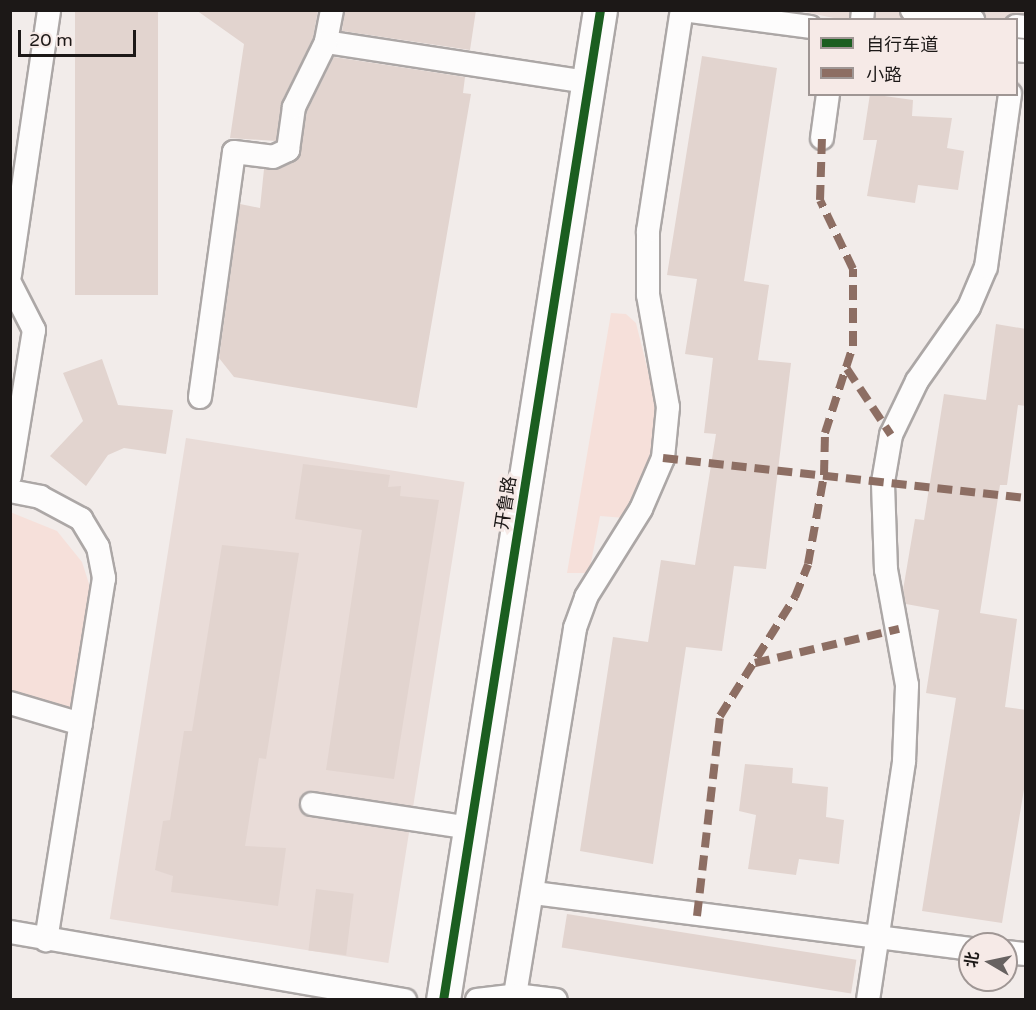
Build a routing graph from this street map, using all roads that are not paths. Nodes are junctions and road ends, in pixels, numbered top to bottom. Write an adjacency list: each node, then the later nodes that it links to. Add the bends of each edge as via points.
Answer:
1 (49, 10): 13 (lane)
2 (332, 10): 8 (lane)
3 (600, 10): 9 (street, 开鲁路)
4 (682, 10): 7 (lane); 22 (lane, via 648,231 648,295 668,407 663,458 641,509 586,597 575,628)
5 (912, 10): 6 (lane)
6 (961, 18)
7 (808, 27)
8 (326, 42): 9 (lane); 15 (lane, via 294,107 288,150 273,157 234,152)
9 (586, 82): 21 (street, 开鲁路)
10 (828, 96): 12 (lane)
11 (1010, 96): 24 (lane, via 986,267 969,307 917,381 891,435 887,459 886,570 907,685 904,761)
12 (822, 138)
13 (10, 275)
14 (10, 283): 16 (lane, via 34,330)
15 (200, 398)
16 (10, 476)
17 (10, 491): 19 (lane, via 40,497 81,519 98,547 104,578)
18 (10, 704): 19 (lane)
19 (81, 724): 25 (lane)
20 (312, 804): 21 (lane)
21 (470, 828): 29 (street, 开鲁路)
22 (534, 893): 24 (lane); 27 (lane)
23 (10, 932): 25 (lane)
24 (878, 939): 26 (lane); 32 (lane)
25 (46, 940): 28 (lane)
26 (958, 948)
27 (515, 994): 30 (lane); 31 (lane)
28 (405, 999)
29 (443, 999)
30 (477, 999)
31 (556, 999)
32 (868, 999)

